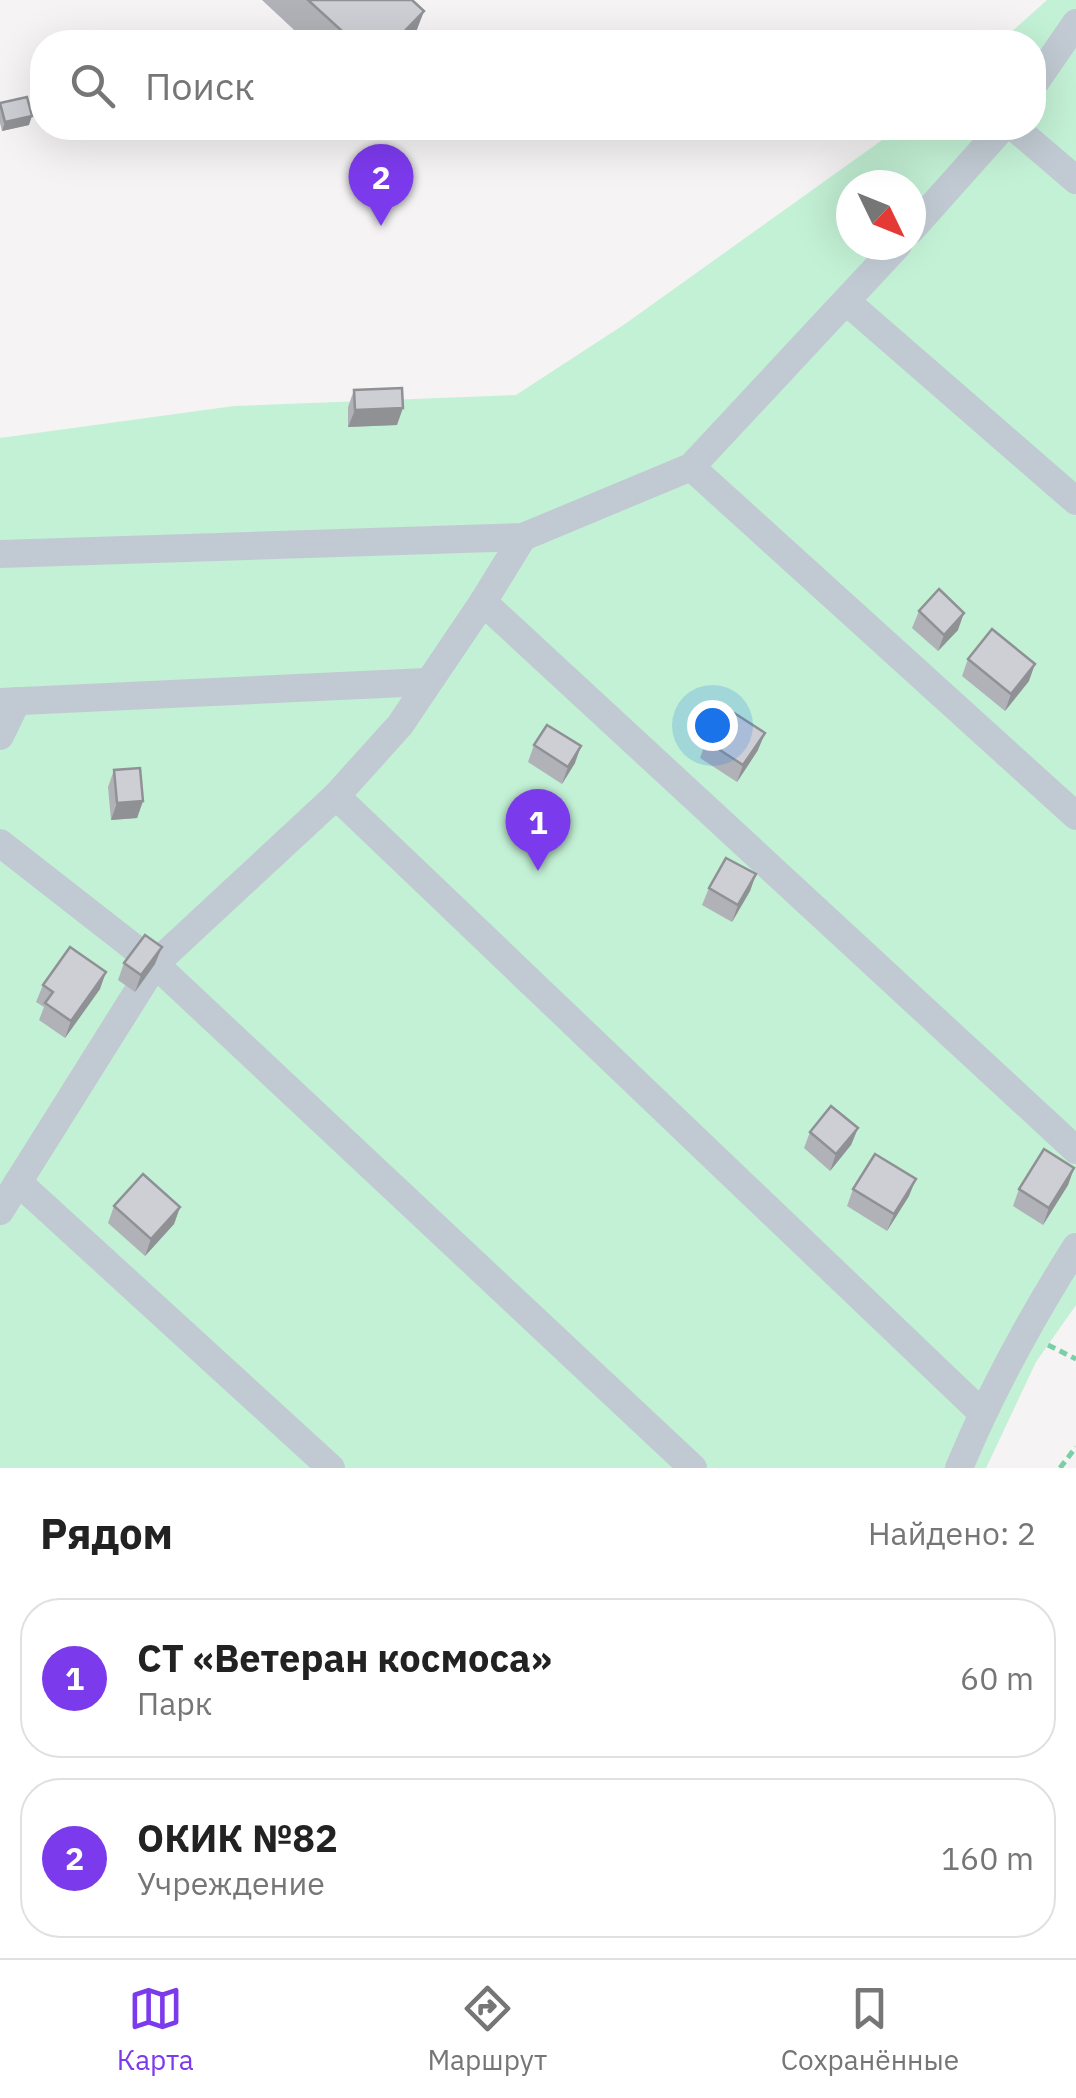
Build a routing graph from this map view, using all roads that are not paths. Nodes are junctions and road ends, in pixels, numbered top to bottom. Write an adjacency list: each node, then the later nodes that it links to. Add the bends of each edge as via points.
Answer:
1 (1076, 22): 2 (lane)
2 (1046, 66)
3 (991, 140): 6 (lane)
4 (1029, 140): 5 (lane)
5 (1076, 180)
6 (926, 213)
7 (885, 260): 8 (lane)
8 (847, 302): 9 (lane); 10 (lane)
9 (691, 467): 11 (lane); 18 (lane)
10 (1076, 501)
11 (523, 537): 12 (lane); 13 (lane)
12 (0, 554)
13 (483, 602): 14 (lane); 21 (lane)
14 (426, 682): 15 (lane); 17 (lane, via 400,725)
15 (8, 701): 16 (lane)
16 (0, 736)
17 (336, 796): 20 (lane); 25 (lane)
18 (1076, 816)
19 (0, 843): 20 (lane)
20 (156, 964): 22 (lane); 27 (lane)
21 (1076, 1150)
22 (18, 1182): 23 (lane); 26 (lane)
23 (0, 1212)
24 (1076, 1247): 25 (lane)
25 (982, 1413): 28 (lane)
26 (330, 1468)
27 (692, 1468)
28 (959, 1468)

